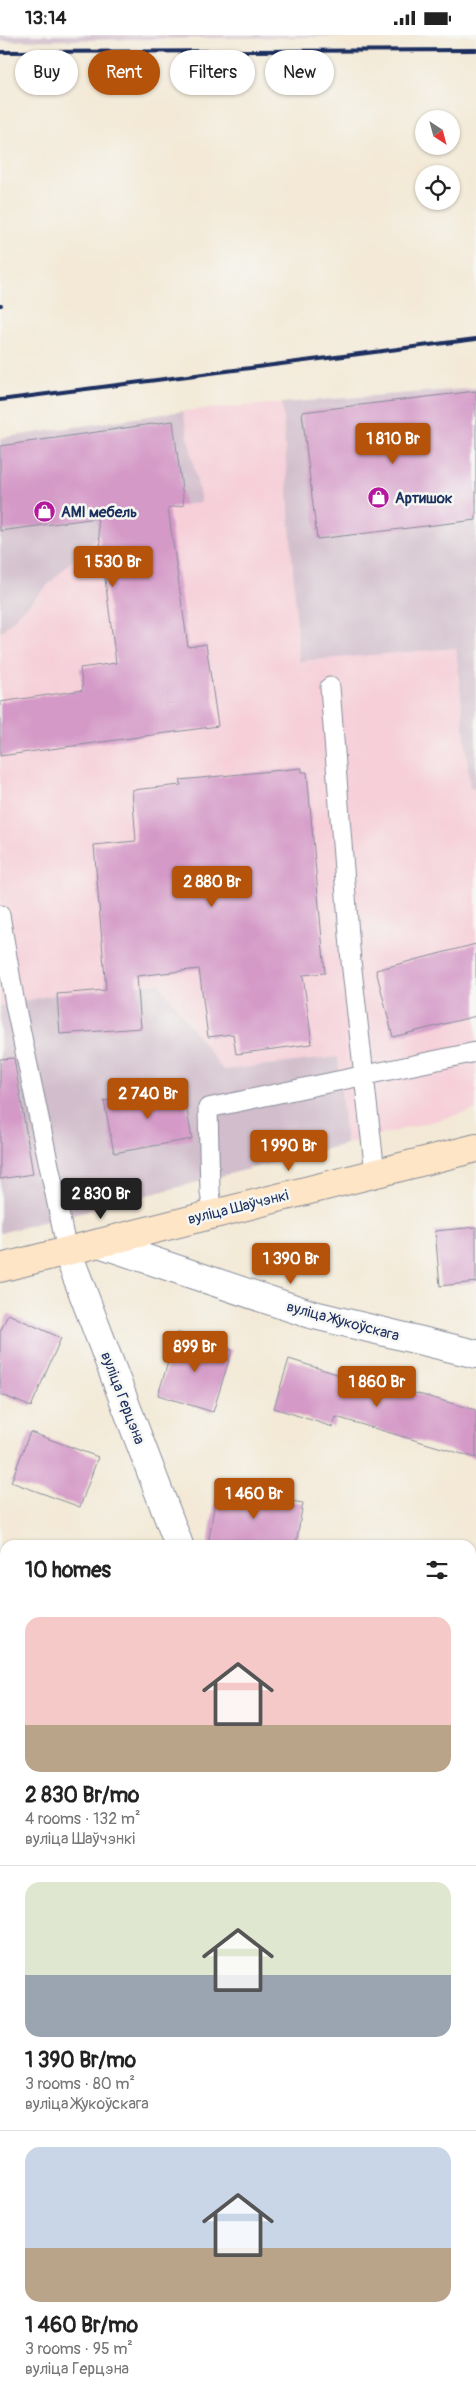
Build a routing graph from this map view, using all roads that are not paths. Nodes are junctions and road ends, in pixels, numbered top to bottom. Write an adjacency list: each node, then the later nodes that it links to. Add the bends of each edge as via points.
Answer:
1 (330, 687): 4 (lane, via 351,961)
2 (0, 915): 9 (lane, via 15,1004)
3 (476, 1052): 4 (lane)
4 (364, 1075): 6 (lane); 7 (lane, via 208,1108)
5 (476, 1148): 6 (main road, вуліца Шаўчэнкі)
6 (375, 1173): 7 (main road, вуліца Шаўчэнкі)
7 (213, 1213): 8 (main road, вуліца Шаўчэнкі)
8 (99, 1243): 9 (main road, вуліца Шаўчэнкі); 11 (street, вуліца Жукоўскага, via 310,1314)
9 (67, 1251): 10 (main road, вуліца Шаўчэнкі); 12 (street, вуліца Герцэна)
10 (0, 1268)
11 (476, 1353)
12 (177, 1540)

